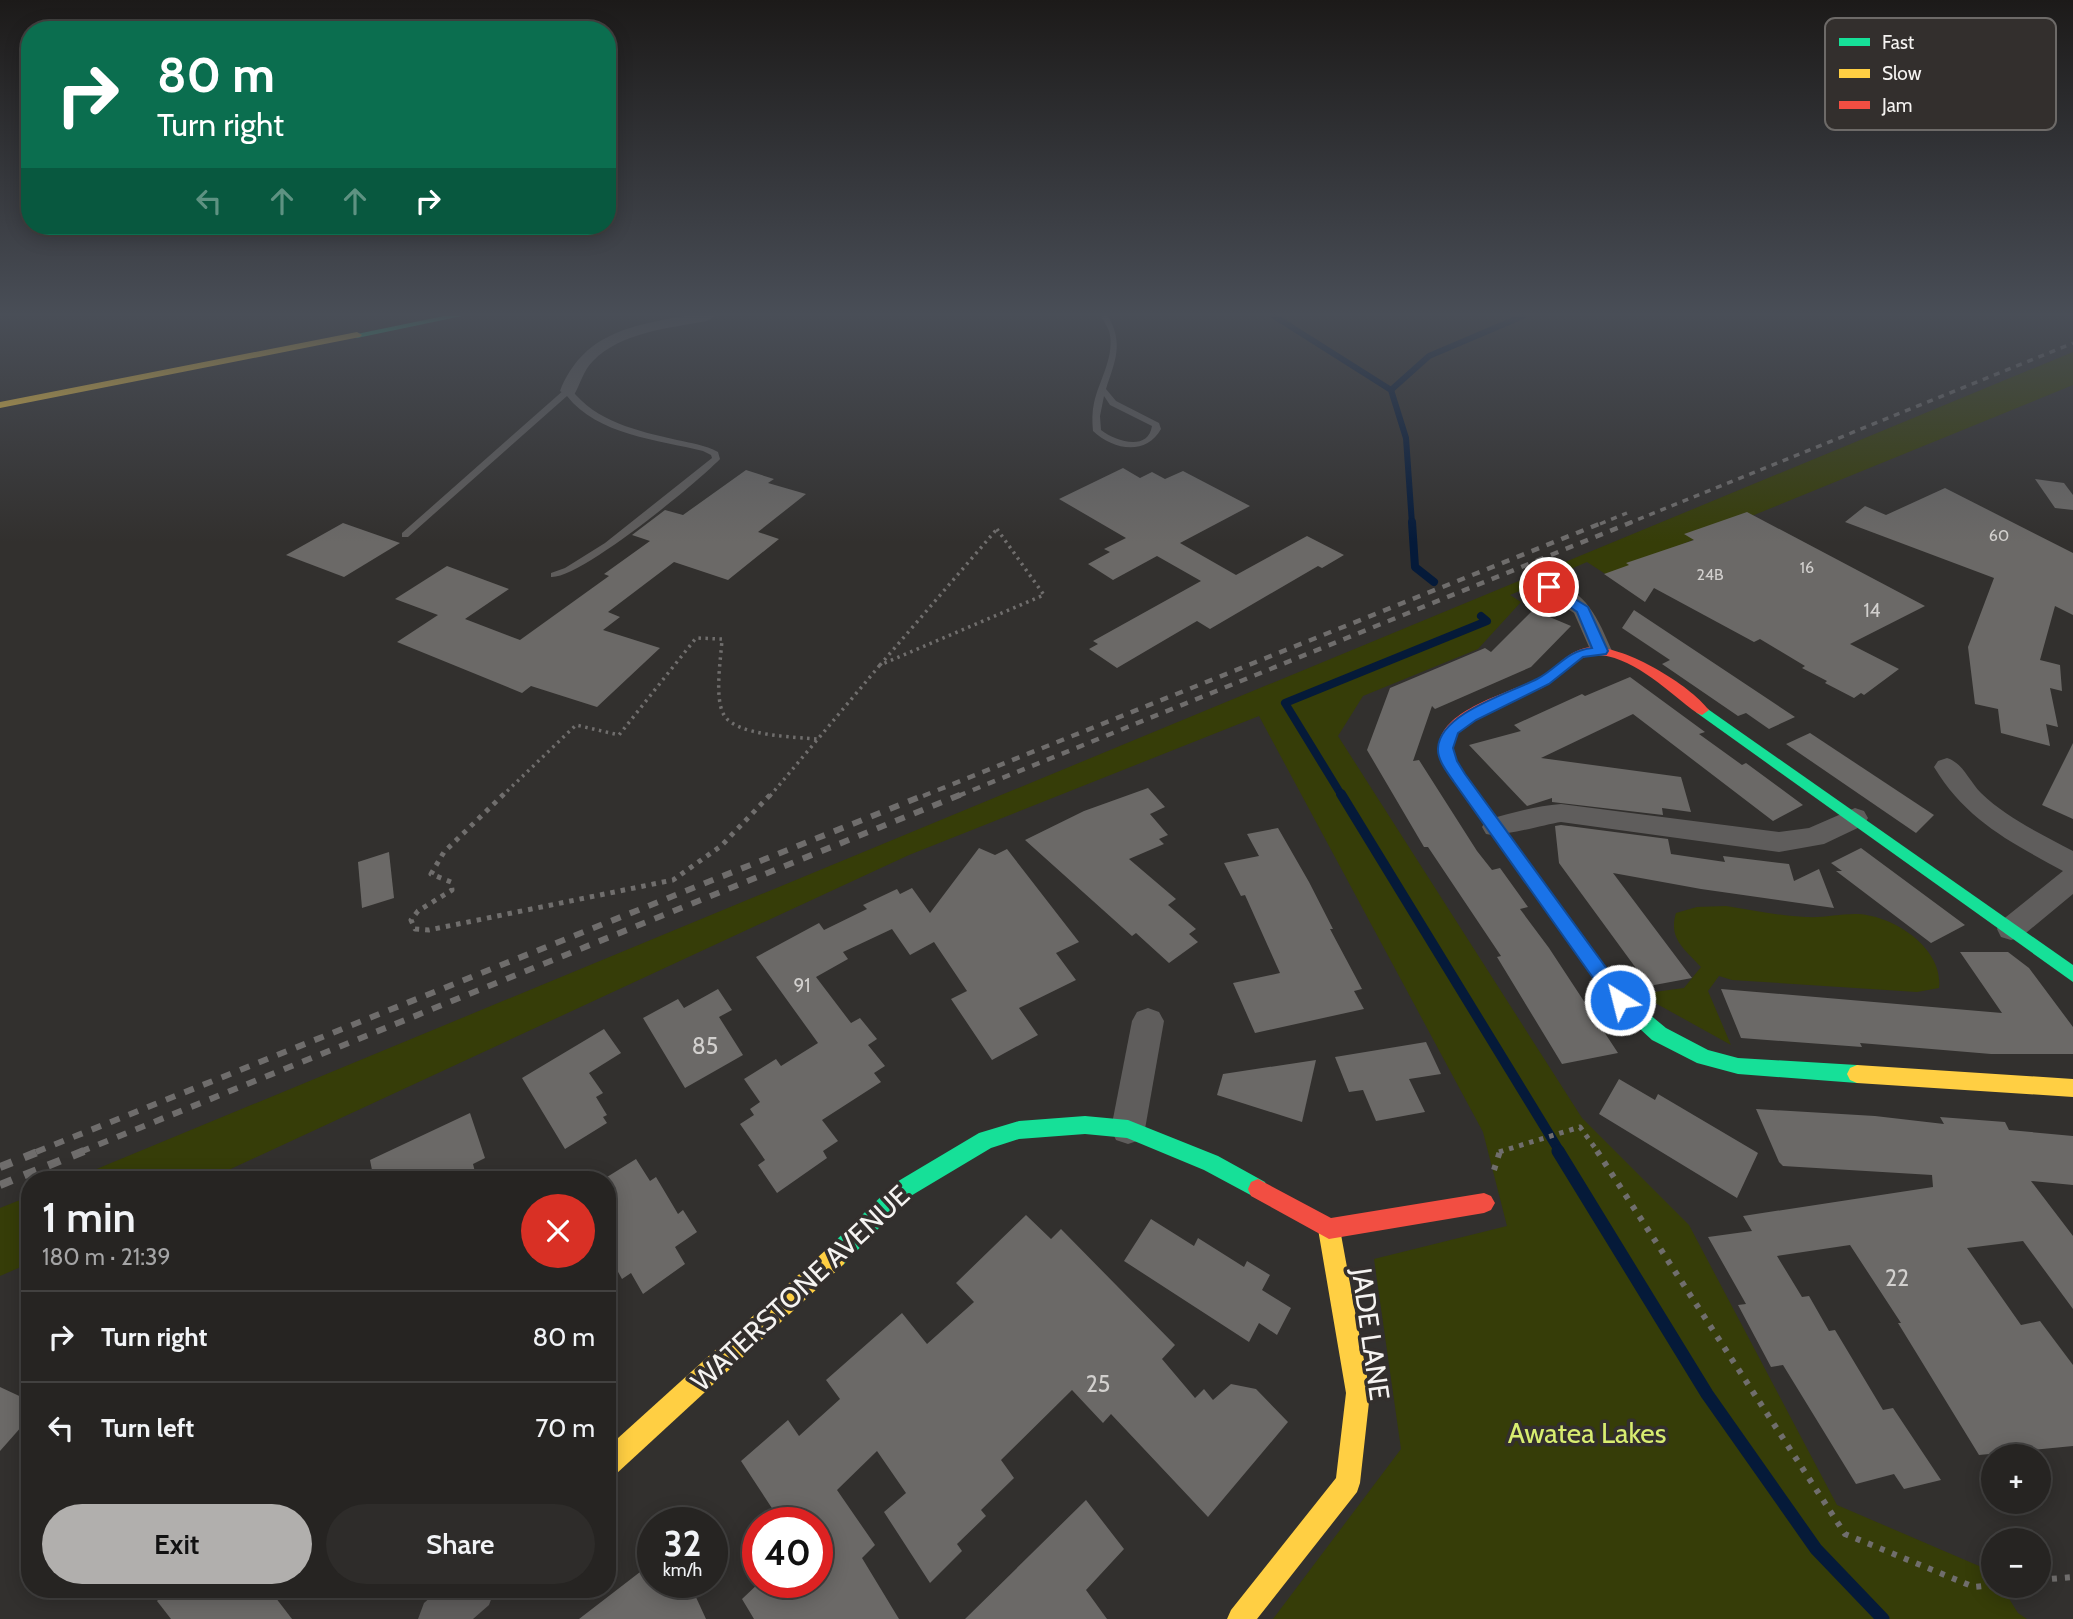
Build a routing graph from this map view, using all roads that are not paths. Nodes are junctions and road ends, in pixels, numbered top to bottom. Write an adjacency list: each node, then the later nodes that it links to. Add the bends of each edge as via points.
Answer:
1 (568, 391): 6 (lane); 7 (lane, via 604,421 712,451 716,459 574,568)
2 (69, 392): 5 (street)
3 (1101, 392): 4 (lane, via 1095,424 1103,437 1137,444 1156,434 1156,425 1113,403)
4 (1104, 392)
5 (0, 405)
6 (405, 534)
7 (554, 575)
8 (1549, 587): 9 (street, via 1583,610)
9 (1601, 651): 11 (street, via 1641,665); 12 (street, via 1579,654 1544,681 1470,716 1448,736 1449,762)
10 (1947, 767): 13 (street, via 1970,798 2005,827)
11 (1856, 818): 12 (street, via 1824,834 1792,842 1562,813); 15 (street)
12 (1495, 827): 18 (street, via 1620,1000 1645,1025 1689,1052 1749,1067)
13 (2073, 864)
14 (2073, 878): 15 (street)
15 (2011, 929): 16 (street)
16 (2073, 975)
17 (1148, 1021): 19 (street)
18 (2073, 1088)
19 (1128, 1129): 21 (street, WATERSTONE AVENUE, via 1211,1163); 22 (street, WATERSTONE AVENUE, via 1085,1125 1020,1130 986,1140 902,1191)
20 (1484, 1203): 21 (street)
21 (1329, 1229): 25 (street, JADE LANE, via 1358,1393 1348,1483)
22 (616, 1457)
23 (463, 1598): 24 (street)
24 (440, 1619)
25 (1240, 1619)

